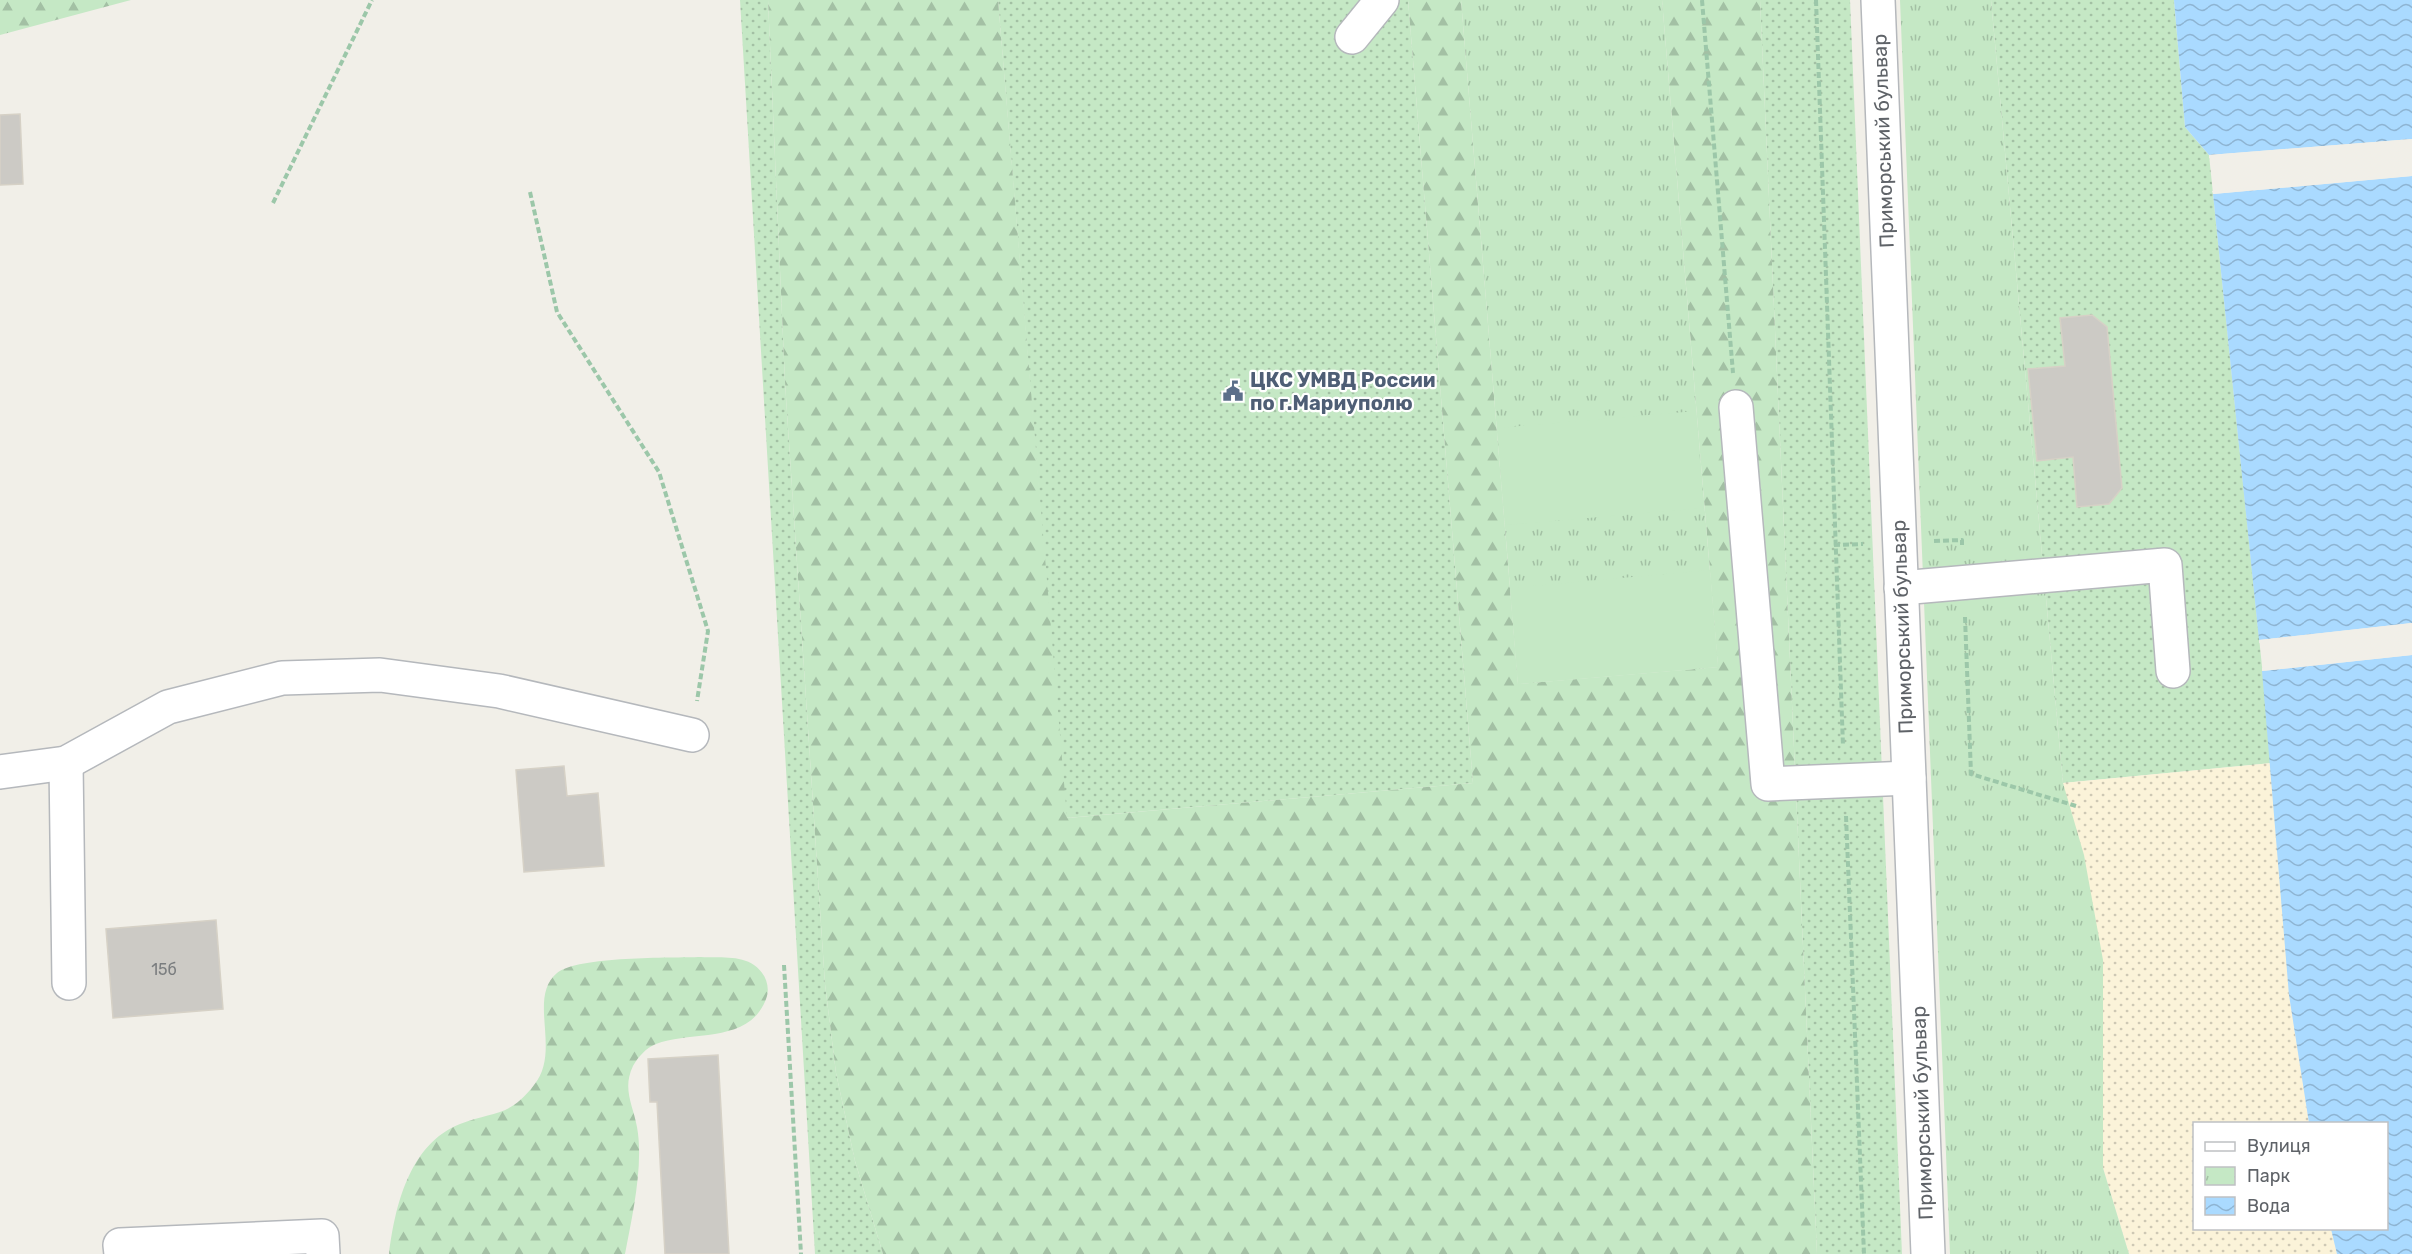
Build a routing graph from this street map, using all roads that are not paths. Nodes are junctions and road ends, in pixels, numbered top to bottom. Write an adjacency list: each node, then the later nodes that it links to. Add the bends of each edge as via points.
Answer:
1 (1382, 0): 3 (street)
2 (1878, 0): 5 (street, Приморський бульвар)
3 (1352, 37)
4 (1736, 407): 10 (street, via 1768,784)
5 (1901, 588): 6 (street, via 2165,565); 10 (street, Приморський бульвар)
6 (2174, 670)
7 (692, 735): 8 (street, via 499,691 451,684 380,675 282,678 168,706)
8 (66, 763): 9 (street); 11 (street)
9 (0, 772)
10 (1908, 778): 14 (street, Приморський бульвар)
11 (69, 983)
12 (121, 1254): 13 (street, via 120,1245 322,1236)
13 (323, 1254)
14 (1928, 1254)

